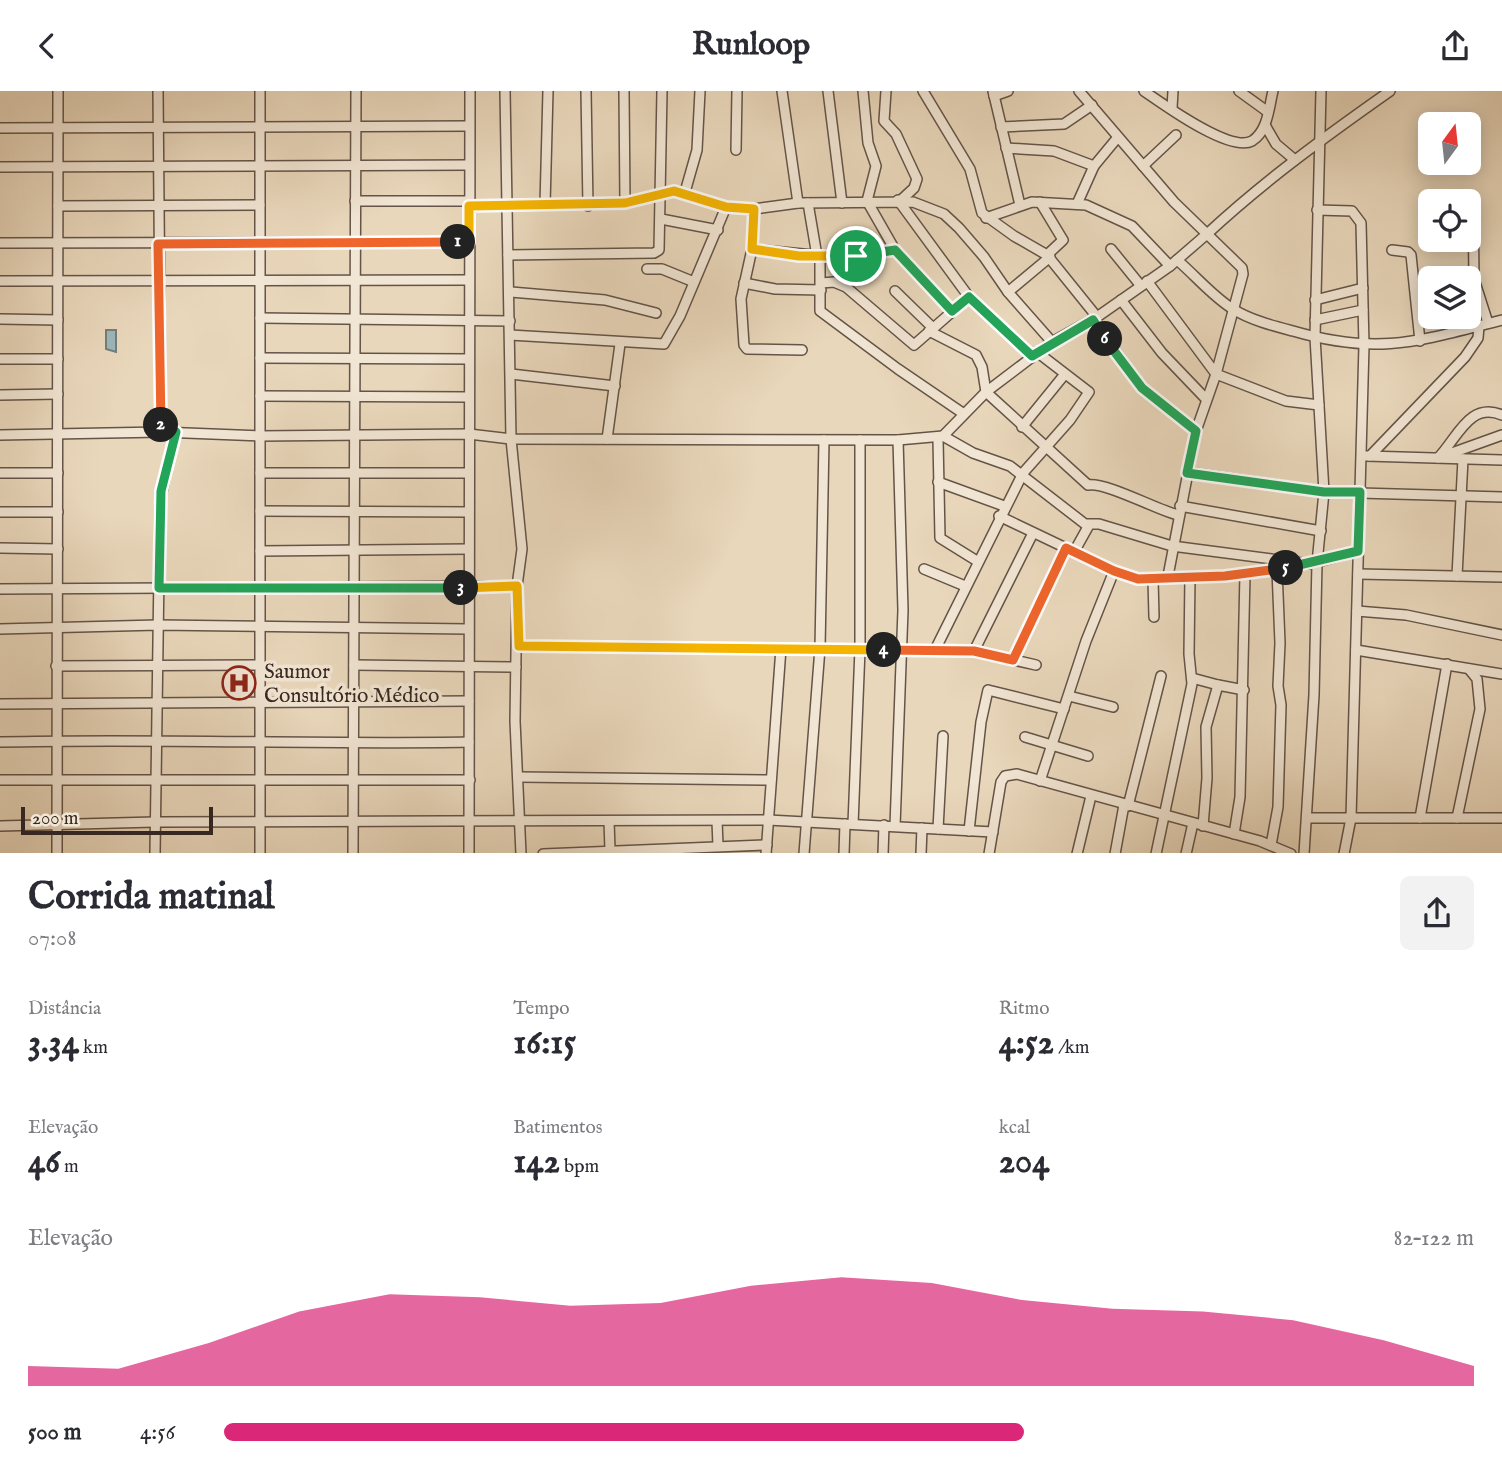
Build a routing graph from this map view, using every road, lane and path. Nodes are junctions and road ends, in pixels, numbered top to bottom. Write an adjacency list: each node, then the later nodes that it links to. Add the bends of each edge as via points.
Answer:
1 (58, 91): 37 (street)
2 (158, 91): 33 (street)
3 (260, 91): 31 (street)
4 (356, 91): 34 (street)
5 (470, 91): 32 (street)
6 (505, 91): 65 (street)
7 (548, 91): 66 (street)
8 (586, 91): 67 (street)
9 (624, 91): 58 (street)
10 (662, 91): 53 (street)
11 (700, 91): 52 (street, via 697,149)
12 (737, 91): 42 (street)
13 (782, 91): 59 (street)
14 (828, 91): 60 (street)
15 (863, 91): 56 (street, via 868,143 876,166)
16 (886, 91): 54 (street, via 884,121 896,134 917,179 914,188)
17 (923, 91): 73 (street, via 970,169)
18 (1008, 91): 26 (street)
19 (1080, 91): 27 (street)
20 (1144, 91): 28 (street)
21 (1173, 91): 28 (street)
22 (1239, 91): 29 (street)
23 (1273, 91): 29 (street)
24 (1321, 91): 40 (street)
25 (1390, 91): 40 (street)
26 (993, 94): 35 (street)
27 (1092, 106): 35 (street, via 1064,124); 39 (street)
28 (1172, 108): 30 (street, via 1211,134 1244,142 1252,141)
29 (1268, 112): 30 (street)
30 (1265, 125): 43 (street, via 1276,144)
31 (260, 126): 33 (street); 34 (street); 44 (street)
32 (469, 126): 34 (street); 45 (street)
33 (157, 127): 37 (street); 51 (street)
34 (355, 127): 46 (street)
35 (1001, 127): 41 (street)
36 (0, 128): 37 (street)
37 (58, 128): 50 (street)
38 (1176, 135): 48 (street)
39 (1118, 137): 47 (street); 48 (street)
40 (1319, 141): 43 (street); 72 (street)
41 (1006, 148): 47 (street, via 1054,151); 68 (street)
42 (736, 150)
43 (1295, 160): 76 (street)
44 (260, 165): 46 (street); 51 (street); 64 (street)
45 (468, 165): 46 (street); 62 (street)
46 (354, 166): 55 (street)
47 (1094, 166): 63 (street)
48 (1143, 166): 76 (street)
49 (0, 167): 50 (street)
50 (58, 168): 51 (street); 69 (street)
51 (157, 168): 61 (street)
52 (685, 193): 53 (street); 70 (street)
53 (662, 194): 58 (street); 74 (street)
54 (899, 200): 56 (street); 106 (street, via 944,214 984,257); 107 (street)
55 (355, 201): 62 (street); 78 (street)
56 (867, 201): 60 (street); 85 (street)
57 (1040, 202): 63 (street); 68 (street); 90 (street, via 1063,240)
58 (625, 203): 67 (street)
59 (803, 203): 60 (street); 71 (street); 89 (street)
60 (842, 203)
61 (158, 204): 64 (street); 69 (street); 82 (street)
62 (469, 204): 65 (street); 79 (street)
63 (1077, 204): 91 (street, via 1128,223)
64 (260, 205): 77 (street)
65 (506, 205): 66 (street); 88 (street)
66 (545, 205): 67 (street)
67 (588, 205)
68 (1020, 205): 73 (street)
69 (58, 206): 81 (street)
70 (726, 207): 71 (street); 75 (street)
71 (754, 209): 83 (street)
72 (1317, 210): 103 (street, via 1352,211 1359,218); 109 (street)
73 (986, 218): 90 (street)
74 (661, 219): 75 (street); 88 (street, via 659,250 654,253)
75 (718, 230): 98 (street)
76 (1207, 234): 91 (street); 110 (street, via 1242,268)
77 (261, 242): 78 (street); 82 (street); 96 (street)
78 (355, 242): 79 (street); 99 (street)
79 (469, 242): 93 (street)
80 (0, 243): 81 (street)
81 (58, 243): 82 (street); 97 (street)
82 (158, 244): 95 (street)
83 (752, 249): 89 (street); 100 (street)
84 (1111, 249): 101 (street)
85 (895, 250): 89 (street); 112 (street)
86 (1392, 250): 127 (street, via 1411,255)
87 (1474, 252): 123 (street)
88 (508, 255): 105 (street)
89 (819, 256): 102 (street)
90 (1049, 256): 106 (street); 118 (street)
91 (1173, 263): 101 (street); 110 (street)
92 (647, 269): 98 (street, via 662,269)
93 (469, 280): 99 (street); 115 (street)
94 (0, 281): 97 (street)
95 (158, 281): 96 (street); 97 (street); 154 (street)
96 (260, 281): 99 (street); 114 (street)
97 (58, 282): 119 (street)
98 (694, 282): 129 (street, via 664,344 629,340)
99 (354, 283): 117 (street)
100 (744, 283): 102 (street, via 775,289); 131 (street, via 745,347)
101 (1144, 283): 108 (street); 140 (street)
102 (821, 286): 124 (street, via 834,282 846,287 914,345); 150 (street, via 818,308 825,316)
103 (1363, 288): 109 (street); 111 (street)
104 (895, 291): 124 (street)
105 (511, 292): 113 (street, via 594,298); 122 (street)
106 (1008, 292): 128 (street)
107 (969, 297): 112 (street); 132 (street)
108 (1121, 300): 118 (street); 148 (street)
109 (1315, 300): 120 (street)
110 (1233, 309): 126 (street); 140 (street)
111 (1363, 310): 120 (street); 130 (street)
112 (952, 311): 124 (street)
113 (656, 313)
114 (260, 318): 117 (street); 133 (street)
115 (469, 318): 117 (street); 122 (street); 137 (street)
116 (0, 319): 119 (street)
117 (354, 319): 136 (street)
118 (1095, 319): 128 (street); 153 (street, via 1142,388)
119 (58, 320): 135 (street)
120 (1315, 320): 126 (street)
121 (1502, 320): 123 (street)
122 (510, 321): 125 (street)
123 (1483, 324): 127 (street); 169 (street, via 1465,357)
124 (931, 329): 142 (street, via 976,355)
125 (510, 335): 129 (street); 138 (street)
126 (1315, 337): 130 (street); 149 (street)
127 (1419, 341): 130 (street)
128 (1052, 342): 132 (street)
129 (620, 344): 141 (street)
130 (1364, 345): 169 (street)
131 (802, 350)
132 (1034, 354): 139 (street); 142 (street)
133 (260, 358): 136 (street); 145 (street)
134 (0, 359): 135 (street)
135 (58, 359): 143 (street)
136 (355, 359): 137 (street); 146 (street)
137 (469, 359): 147 (street)
138 (511, 374): 141 (street); 163 (street)
139 (1065, 374): 152 (street); 168 (street, via 1089,392)
140 (1216, 374): 148 (street); 149 (street, via 1286,401)
141 (615, 386): 164 (street)
142 (986, 392): 150 (street); 152 (street)
143 (58, 394): 144 (street); 159 (street)
144 (0, 395)
145 (260, 396): 146 (street); 160 (street)
146 (354, 397): 147 (street); 161 (street)
147 (469, 397): 156 (street)
148 (1206, 399): 153 (street)
149 (1319, 405): 181 (street)
150 (964, 414): 162 (street)
151 (1502, 415): 170 (street, via 1487,411 1469,417)
152 (1022, 426): 168 (street)
153 (1196, 431): 179 (street)
154 (161, 432): 155 (street); 159 (street)
155 (176, 432): 160 (street); 218 (street, via 161,491)
156 (469, 434): 161 (street); 163 (street); 177 (street)
157 (0, 435): 159 (street)
158 (1502, 435): 170 (street)
159 (58, 436): 174 (street)
160 (260, 436): 161 (street); 175 (street)
161 (353, 437): 176 (street)
162 (941, 437): 167 (street); 178 (street); 180 (street)
163 (511, 439): 164 (street); 216 (street, via 522,549)
164 (607, 439): 165 (street)
165 (824, 440): 166 (street); 235 (street)
166 (860, 440): 167 (street); 236 (street)
167 (898, 440): 237 (street)
168 (1045, 449): 178 (street); 188 (street, via 1088,485 1099,483 1151,507)
169 (1365, 456): 170 (street); 182 (street)
170 (1438, 458): 171 (street)
171 (1464, 459): 172 (street); 183 (street)
172 (1502, 460)
173 (0, 473): 174 (street)
174 (58, 473): 190 (street)
175 (260, 473): 176 (street); 186 (street)
176 (354, 473): 177 (street); 187 (street)
177 (468, 473): 191 (street)
178 (1023, 473): 185 (street); 193 (street)
179 (1187, 473): 181 (street); 188 (street)
180 (938, 482): 185 (street); 204 (street, via 940,538)
181 (1324, 492): 182 (street); 194 (street)
182 (1360, 492): 183 (street); 203 (street)
183 (1462, 494): 184 (street); 212 (street)
184 (1502, 497)
185 (1004, 506): 192 (street)
186 (260, 511): 187 (street); 202 (street)
187 (354, 511): 191 (street); 200 (street)
188 (1179, 511): 194 (street); 196 (street)
189 (0, 512): 190 (street)
190 (58, 512): 198 (street)
191 (469, 512): 199 (street)
192 (999, 516): 195 (street); 204 (street)
193 (1089, 525): 196 (street); 201 (street)
194 (1321, 531): 205 (street)
195 (1033, 533): 201 (street); 240 (street)
196 (1172, 546): 205 (street); 211 (street)
197 (0, 548): 198 (street)
198 (58, 549): 223 (street)
199 (469, 549): 200 (street); 221 (street)
200 (354, 550): 202 (street); 220 (street)
201 (1070, 550): 208 (street); 241 (street)
202 (260, 551): 219 (street)
203 (1358, 551): 205 (street); 210 (street)
204 (977, 561): 217 (street)
205 (1313, 563): 207 (street); 289 (street)
206 (924, 569): 217 (street)
207 (1277, 570): 209 (street); 315 (street, via 1281,705 1278,807)
208 (1114, 571): 215 (street); 258 (street)
209 (1245, 574): 213 (street); 256 (street)
210 (1358, 574): 212 (street); 224 (street)
211 (1168, 576): 213 (street); 215 (street)
212 (1457, 576): 214 (street)
213 (1190, 577): 254 (street)
214 (1502, 577)
215 (1153, 579): 225 (street)
216 (517, 586): 221 (street); 233 (street)
217 (965, 586): 238 (street)
218 (159, 588): 219 (street); 223 (street); 226 (street)
219 (260, 588): 220 (street); 227 (street)
220 (354, 588): 221 (street); 228 (street)
221 (469, 588): 231 (street)
222 (0, 589): 223 (street)
223 (58, 589): 230 (street)
224 (1357, 611): 232 (street, via 1406,615); 239 (street)
225 (1154, 617)
226 (158, 625): 227 (street); 230 (street); 248 (street)
227 (260, 626): 228 (street); 243 (street)
228 (354, 626): 231 (street); 244 (street)
229 (0, 629): 230 (street)
230 (56, 629): 246 (street)
231 (468, 629): 247 (street)
232 (1502, 635)
233 (519, 646): 234 (street); 249 (street)
234 (781, 648): 235 (street); 280 (street)
235 (820, 648): 236 (street); 297 (street)
236 (860, 649): 237 (street); 304 (street)
237 (901, 650): 238 (street); 308 (street)
238 (935, 650): 240 (street)
239 (1356, 650): 242 (street); 290 (street)
240 (974, 651): 241 (street)
241 (1013, 660): 245 (street)
242 (1447, 664): 250 (street); 291 (street)
243 (260, 665): 248 (street); 262 (street)
244 (354, 665): 247 (street); 259 (street)
245 (1036, 665)
246 (56, 666): 248 (street); 263 (street)
247 (470, 666): 249 (street); 260 (street)
248 (160, 667): 261 (street)
249 (516, 667): 277 (street)
250 (1469, 669): 251 (street); 257 (street)
251 (1490, 673): 252 (street); 257 (street)
252 (1502, 674)
253 (1161, 676): 287 (street)
254 (1192, 678): 255 (street); 288 (street)
255 (1218, 685): 256 (street); 309 (street, via 1206,727 1208,778)
256 (1244, 690): 314 (street, via 1240,800)
257 (1481, 693): 292 (street)
258 (1069, 696): 265 (street); 266 (street)
259 (354, 701): 260 (street); 262 (street); 274 (street)
260 (469, 701): 273 (street)
261 (159, 702): 262 (street); 263 (street); 272 (street)
262 (260, 702): 270 (street)
263 (57, 703): 264 (street); 269 (street)
264 (0, 704)
265 (1113, 707)
266 (1064, 709): 275 (street); 312 (street, via 988,690)
267 (943, 736): 311 (street)
268 (1025, 737): 275 (street)
269 (57, 740): 271 (street); 272 (street); 282 (street)
270 (260, 741): 272 (street); 274 (street); 284 (street)
271 (0, 742)
272 (158, 742): 278 (street)
273 (469, 742): 274 (street); 279 (street)
274 (353, 745): 285 (street)
275 (1052, 745): 276 (street); 283 (street)
276 (1088, 756)
277 (519, 776): 280 (street); 299 (street)
278 (157, 779): 282 (street); 284 (street); 298 (street)
279 (470, 780): 285 (street); 301 (street)
280 (771, 780): 294 (street)
281 (0, 781): 282 (street)
282 (57, 781): 307 (street)
283 (1040, 781): 286 (street); 313 (street, via 1017,774 1005,776)
284 (257, 782): 285 (street); 303 (street)
285 (354, 782): 300 (street)
286 (1091, 796): 287 (street); 331 (street)
287 (1126, 806): 288 (street); 332 (street)
288 (1166, 815): 302 (street); 333 (street)
289 (1307, 818): 290 (street); 336 (street)
290 (1351, 818): 291 (street); 337 (street)
291 (1420, 818): 292 (street)
292 (1457, 818): 293 (street)
293 (1502, 818)
294 (768, 820): 296 (street); 297 (street); 317 (street)
295 (609, 821): 296 (street); 299 (street); 318 (street)
296 (717, 821): 316 (street)
297 (804, 821): 304 (street); 326 (street)
298 (155, 822): 303 (street); 307 (street); 320 (street)
299 (519, 822): 301 (street); 324 (street)
300 (353, 823): 301 (street); 303 (street); 322 (street)
301 (469, 823): 323 (street)
302 (1193, 823): 309 (street); 334 (street)
303 (259, 824): 321 (street)
304 (849, 824): 305 (street); 327 (street)
305 (884, 825): 308 (street); 328 (street)
306 (0, 826): 307 (street)
307 (57, 826): 319 (street)
308 (895, 826): 310 (street)
309 (1203, 826): 314 (street)
310 (922, 828): 311 (street); 329 (street)
311 (938, 829): 312 (street)
312 (970, 831): 313 (street)
313 (993, 832): 330 (street)
314 (1234, 834): 315 (street)
315 (1271, 845): 335 (street)
316 (718, 846): 317 (street); 318 (street)
317 (766, 849)
318 (610, 850): 325 (street)
319 (57, 853)
320 (155, 853)
321 (260, 853)
322 (353, 853)
323 (469, 853)
324 (521, 853)
325 (543, 853)
326 (804, 853)
327 (844, 853)
328 (883, 853)
329 (922, 853)
330 (989, 853)
331 (1077, 853)
332 (1115, 853)
333 (1156, 853)
334 (1186, 853)
335 (1291, 853)
336 (1304, 853)
337 (1344, 853)

